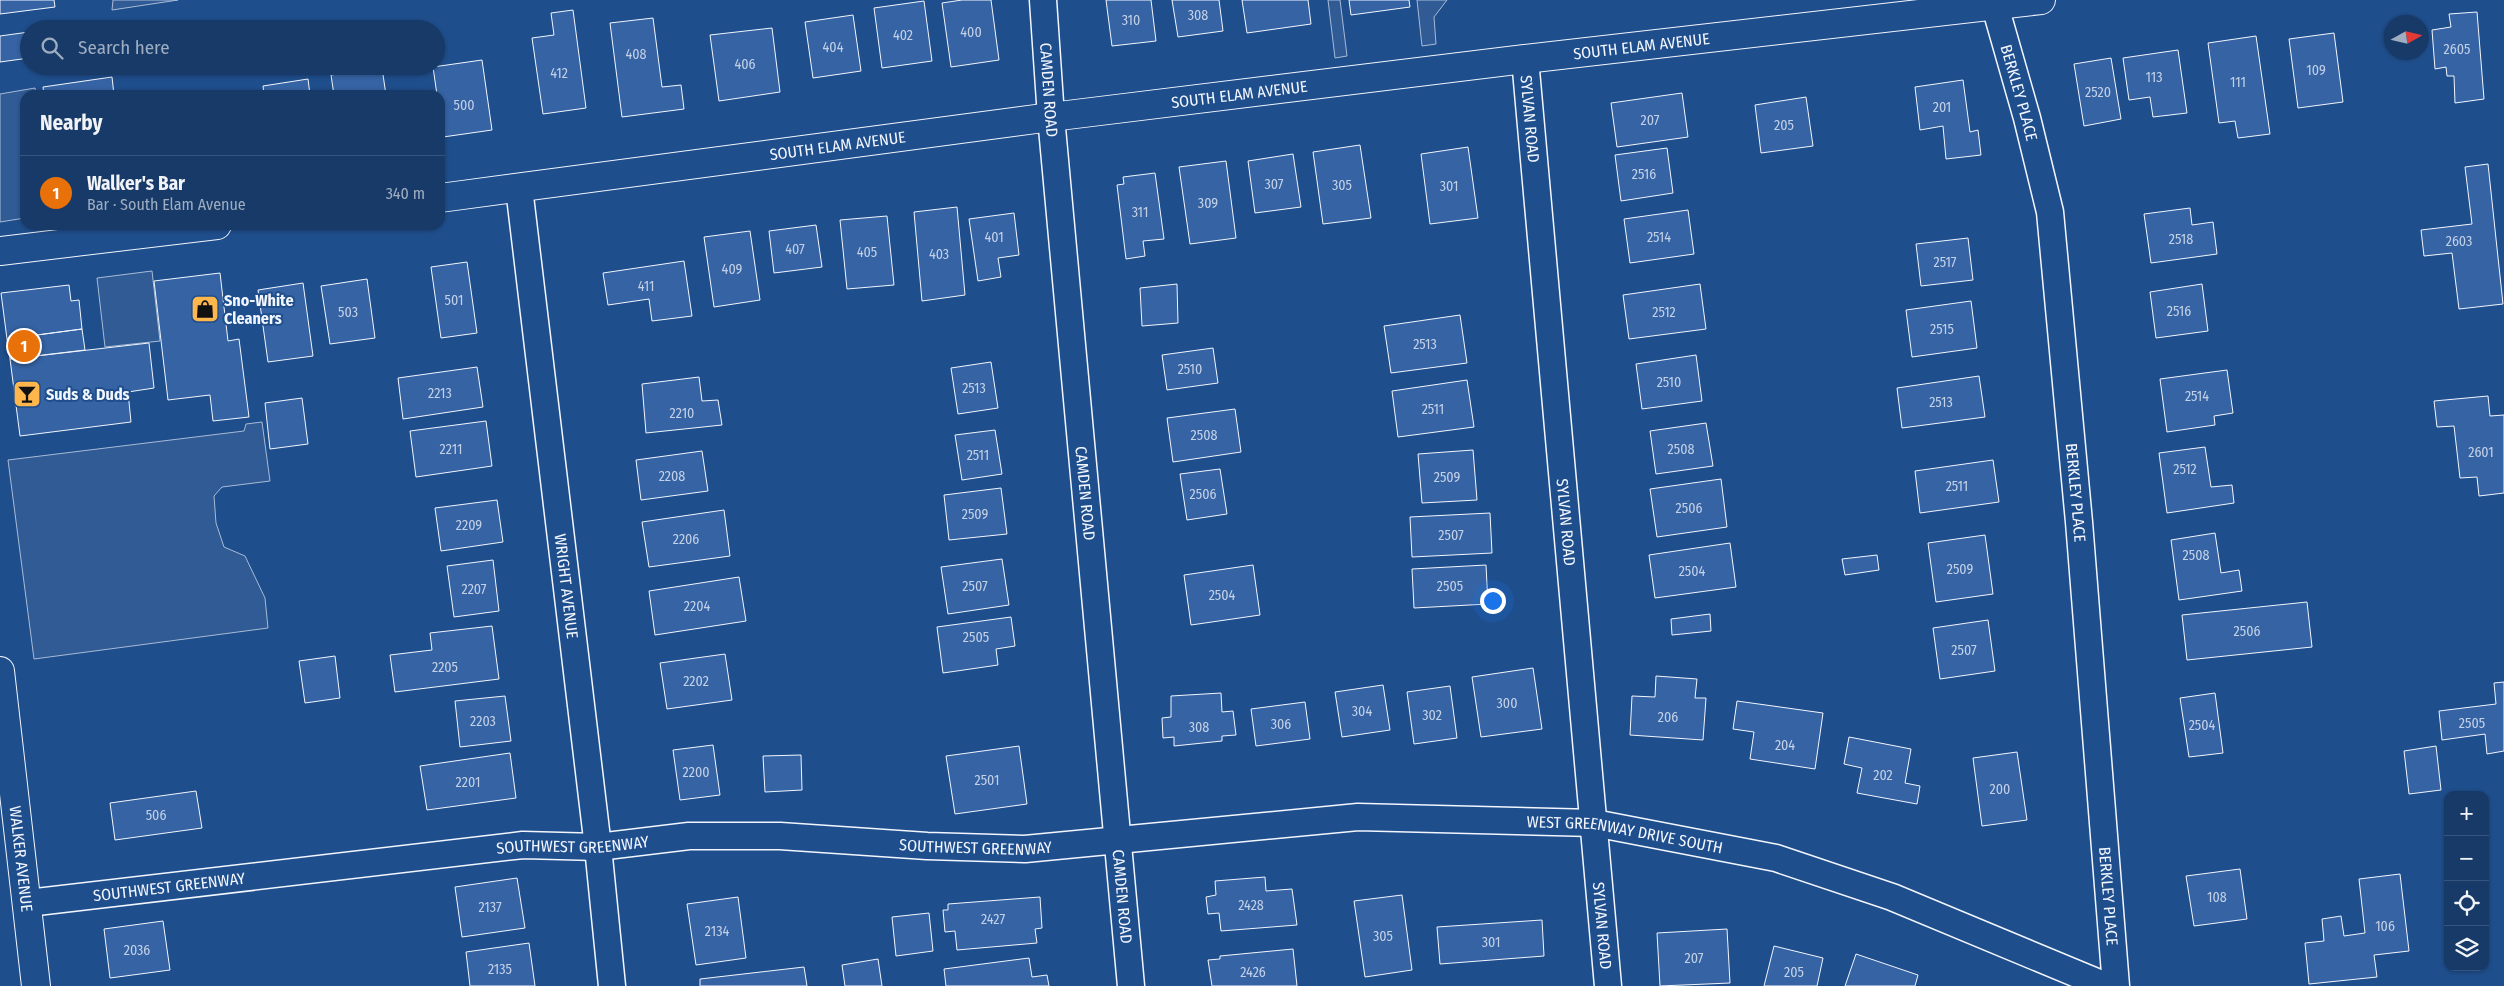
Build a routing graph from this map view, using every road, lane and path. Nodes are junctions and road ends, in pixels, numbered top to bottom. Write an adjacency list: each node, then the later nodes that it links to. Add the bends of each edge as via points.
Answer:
1 (1043, 0): 5 (street, CAMDEN ROAD)
2 (2041, 0): 3 (street, SOUTH ELAM AVENUE)
3 (1995, 6): 4 (street, SOUTH ELAM AVENUE); 20 (street, BERKLEY PLACE, via 2050,212 2079,522)
4 (1525, 59): 5 (street, SOUTH ELAM AVENUE); 11 (street, SYLVAN ROAD)
5 (1051, 117): 6 (street, SOUTH ELAM AVENUE); 12 (street, CAMDEN ROAD)
6 (519, 188): 7 (street, SOUTH ELAM AVENUE); 13 (street, WRIGHT AVENUE)
7 (445, 197)
8 (175, 230): 9 (street)
9 (0, 251)
10 (0, 671): 14 (street, WALKER AVENUE)
11 (1594, 823): 12 (street, WEST GREENWAY DRIVE SOUTH, via 1358,817); 18 (street, SYLVAN ROAD); 19 (street, WEST GREENWAY DRIVE SOUTH, via 1776,858 1892,897)
12 (1119, 840): 13 (street, SOUTHWEST GREENWAY, via 1025,849 780,836 689,836); 17 (street, CAMDEN ROAD)
13 (598, 847): 14 (street, SOUTHWEST GREENWAY, via 523,846); 16 (street, WRIGHT AVENUE)
14 (28, 903): 15 (street, WALKER AVENUE)
15 (36, 986)
16 (612, 986)
17 (1131, 986)
18 (1608, 986)
19 (2106, 986)
20 (2116, 986)

